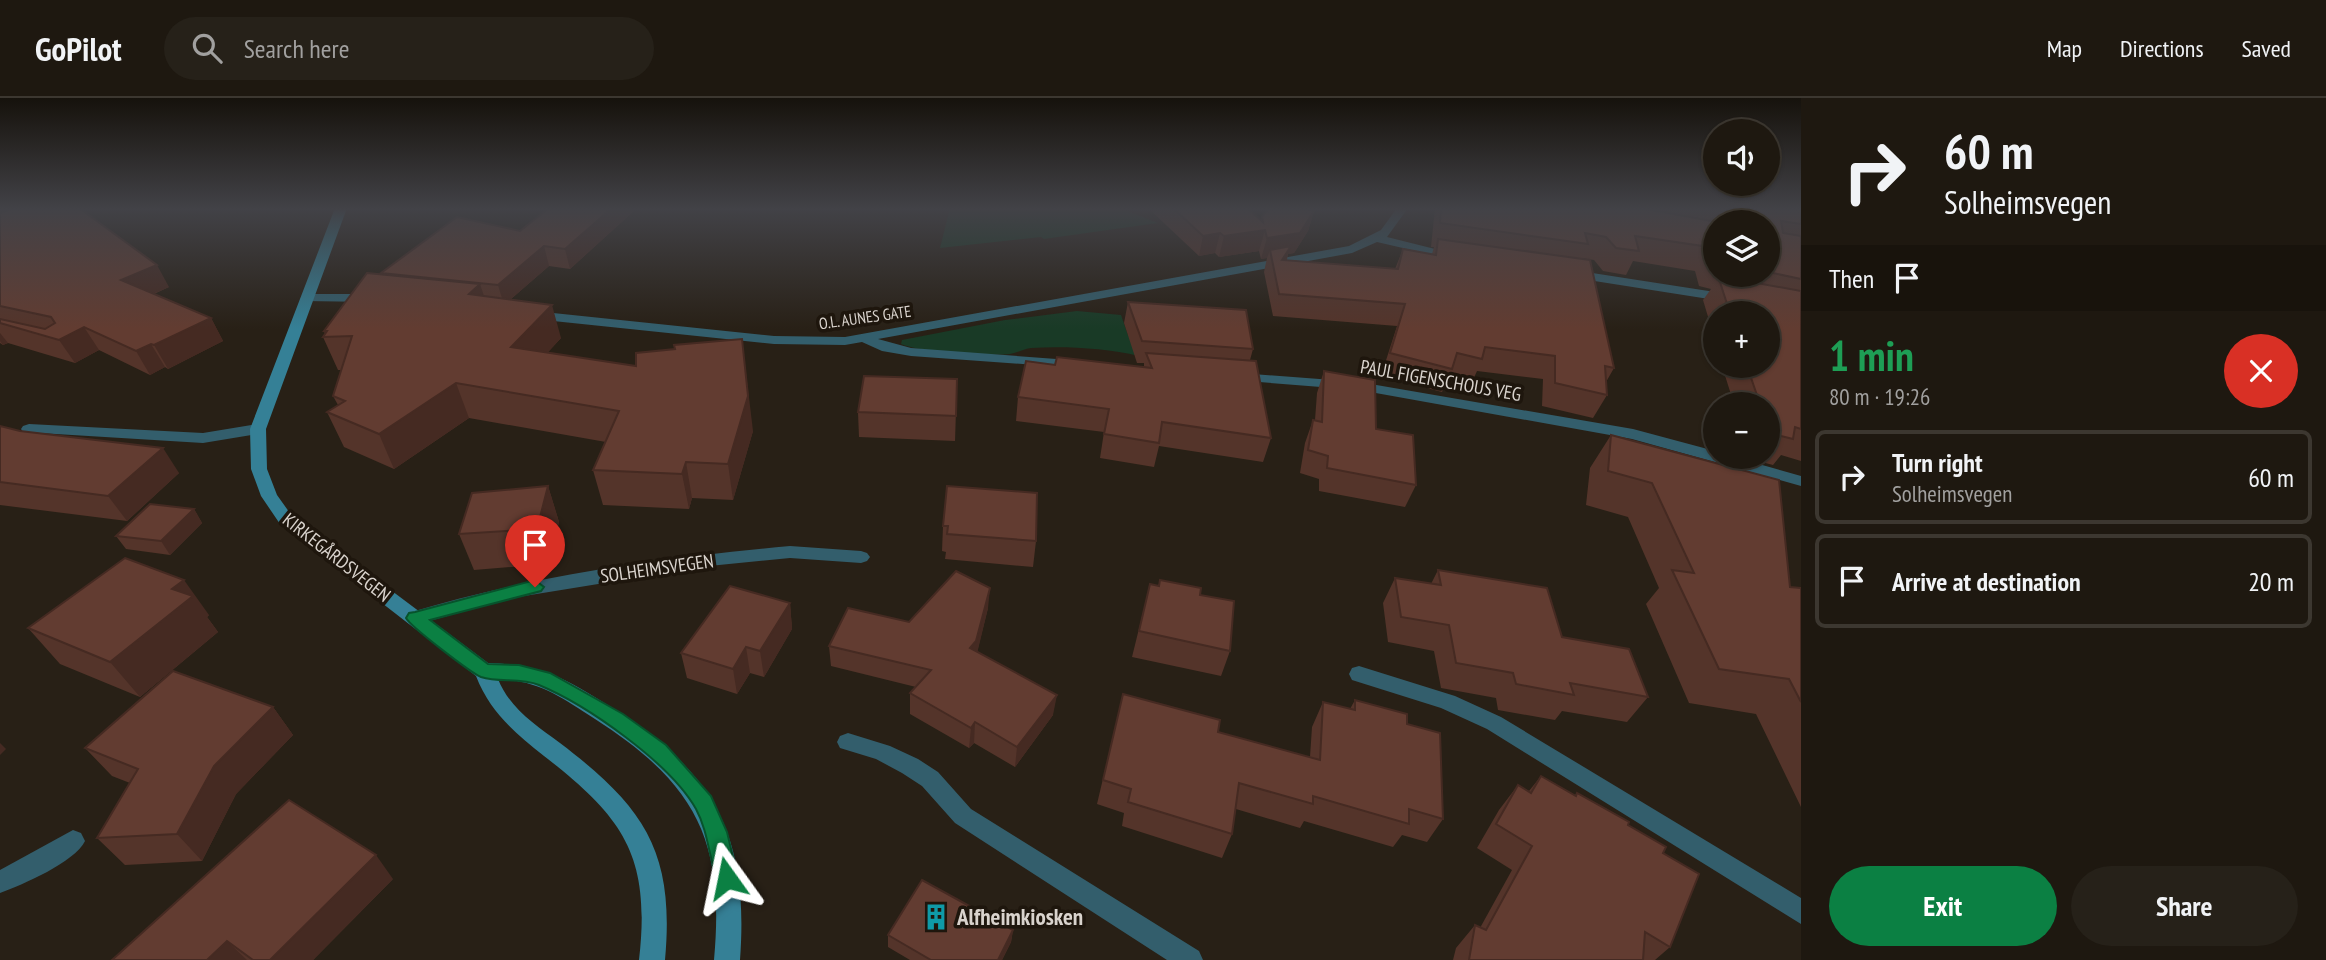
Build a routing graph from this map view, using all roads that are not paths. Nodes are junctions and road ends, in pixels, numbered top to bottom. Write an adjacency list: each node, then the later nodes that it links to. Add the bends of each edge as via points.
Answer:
1 (326, 248): 6 (street, KIRKEGÅRDSVEGEN)
2 (1354, 248): 10 (street, O.L. AUNES GATE)
3 (1411, 248): 4 (street)
4 (1465, 260)
5 (1554, 272): 8 (street)
6 (308, 298): 7 (street); 14 (street, KIRKEGÅRDSVEGEN)
7 (391, 300)
8 (1742, 300)
9 (521, 314): 10 (street, O.L. AUNES GATE, via 801,342)
10 (864, 338): 11 (street, via 911,352)
11 (1096, 365)
12 (1221, 375): 15 (street, PAUL FIGENSCHOUS VEG, via 1359,386 1633,434)
13 (29, 429): 14 (street, via 203,438)
14 (258, 429): 19 (street, KIRKEGÅRDSVEGEN, via 258,469 276,508)
15 (1703, 453)
16 (1758, 469): 17 (street, PAUL FIGENSCHOUS VEG)
17 (1801, 481)
18 (861, 557): 19 (street, SOLHEIMSVEGEN, via 790,552 709,560 512,591)
19 (415, 618): 20 (street, KIRKEGÅRDSVEGEN)
20 (484, 671): 26 (street, KIRKEGÅRDSVEGEN, via 494,699 510,718 618,807 638,841 654,899); 27 (street, via 519,672 544,679 640,736 690,784 704,802 725,863 731,933)
21 (1359, 674): 25 (street, via 1448,702 1494,723)
22 (848, 742): 28 (street, via 910,766 930,779 963,816)
23 (73, 841): 24 (street)
24 (0, 882)
25 (1801, 912)
26 (652, 960)
27 (727, 960)
28 (1190, 960)

